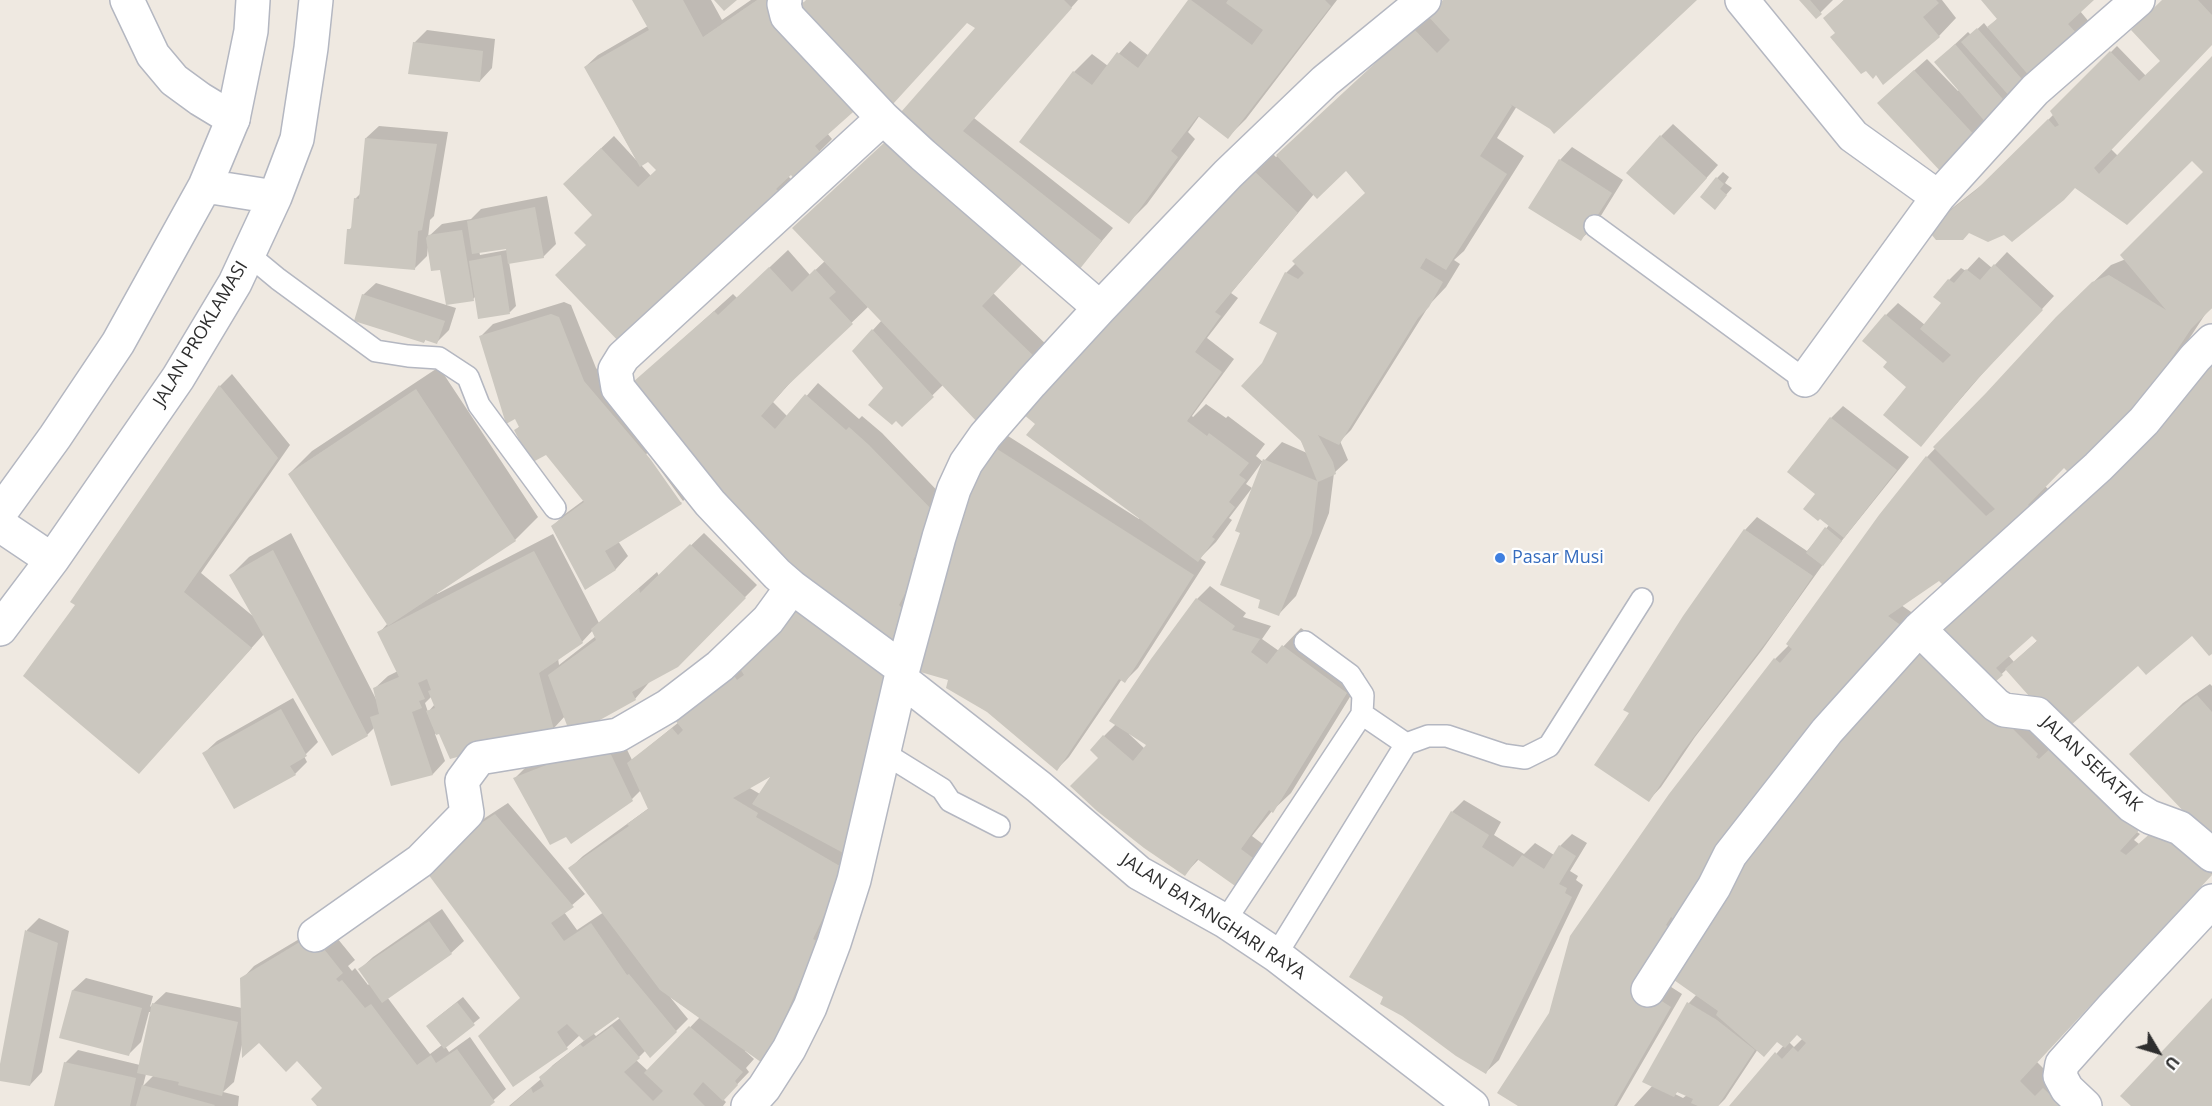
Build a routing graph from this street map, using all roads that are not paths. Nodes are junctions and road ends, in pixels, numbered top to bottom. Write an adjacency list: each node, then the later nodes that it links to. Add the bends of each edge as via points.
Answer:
1 (127, 0): 9 (street, via 153,55 174,80)
2 (254, 0): 9 (street)
3 (316, 0): 11 (street, JALAN PROKLAMASI, via 297,139)
4 (785, 0): 8 (street, via 787,16)
5 (1424, 0): 15 (street, via 1325,81 1228,174)
6 (1742, 0): 12 (street, via 1853,136)
7 (2138, 0): 12 (street, via 2035,90)
8 (883, 118): 15 (street); 22 (street, JALAN BATANGHARI RAYA, via 623,357 615,370 618,388 710,503)
9 (234, 119): 10 (street)
10 (205, 186): 11 (street); 19 (street, via 118,343)
11 (275, 197): 14 (street, JALAN PROKLAMASI)
12 (1938, 197): 17 (street)
13 (1595, 226): 17 (lane)
14 (249, 255): 18 (lane, via 376,351 439,358 468,377 479,405); 21 (street, JALAN PROKLAMASI, via 177,378)
15 (1100, 308): 27 (street, via 992,427 966,463 939,537)
16 (2212, 341): 25 (street, via 2144,421 2098,467)
17 (1805, 380)
18 (555, 508)
19 (0, 513)
20 (0, 525): 21 (street)
21 (52, 561): 24 (street, JALAN PROKLAMASI)
22 (792, 587): 27 (street, JALAN BATANGHARI RAYA); 35 (street, via 768,620 720,666 668,706 618,735 479,758 462,781 467,813 420,861)
23 (1642, 599): 29 (lane, via 1549,746 1525,758 1504,756 1447,736 1428,736)
24 (0, 629)
25 (1919, 629): 32 (street, JALAN SEKATAK, via 1996,705 2004,710 2037,714 2132,806 2180,828); 37 (street, via 1827,731 1746,832)
26 (1305, 642): 28 (lane, via 1350,675 1363,695)
27 (902, 674): 30 (street); 34 (street, JALAN BATANGHARI RAYA, via 1138,873)
28 (1362, 714): 29 (lane); 34 (lane)
29 (1406, 744): 36 (lane)
30 (884, 753): 31 (lane, via 942,789 950,801); 38 (street, via 854,880 810,1007 789,1049)
31 (999, 826)
32 (2212, 855)
33 (2212, 901): 40 (street, via 2062,1064 2060,1076 2067,1089)
34 (1225, 921): 36 (street, JALAN BATANGHARI RAYA)
35 (315, 935)
36 (1276, 955): 39 (street, JALAN BATANGHARI RAYA)
37 (1648, 990)
38 (748, 1106)
39 (1472, 1106)
40 (2085, 1106)

